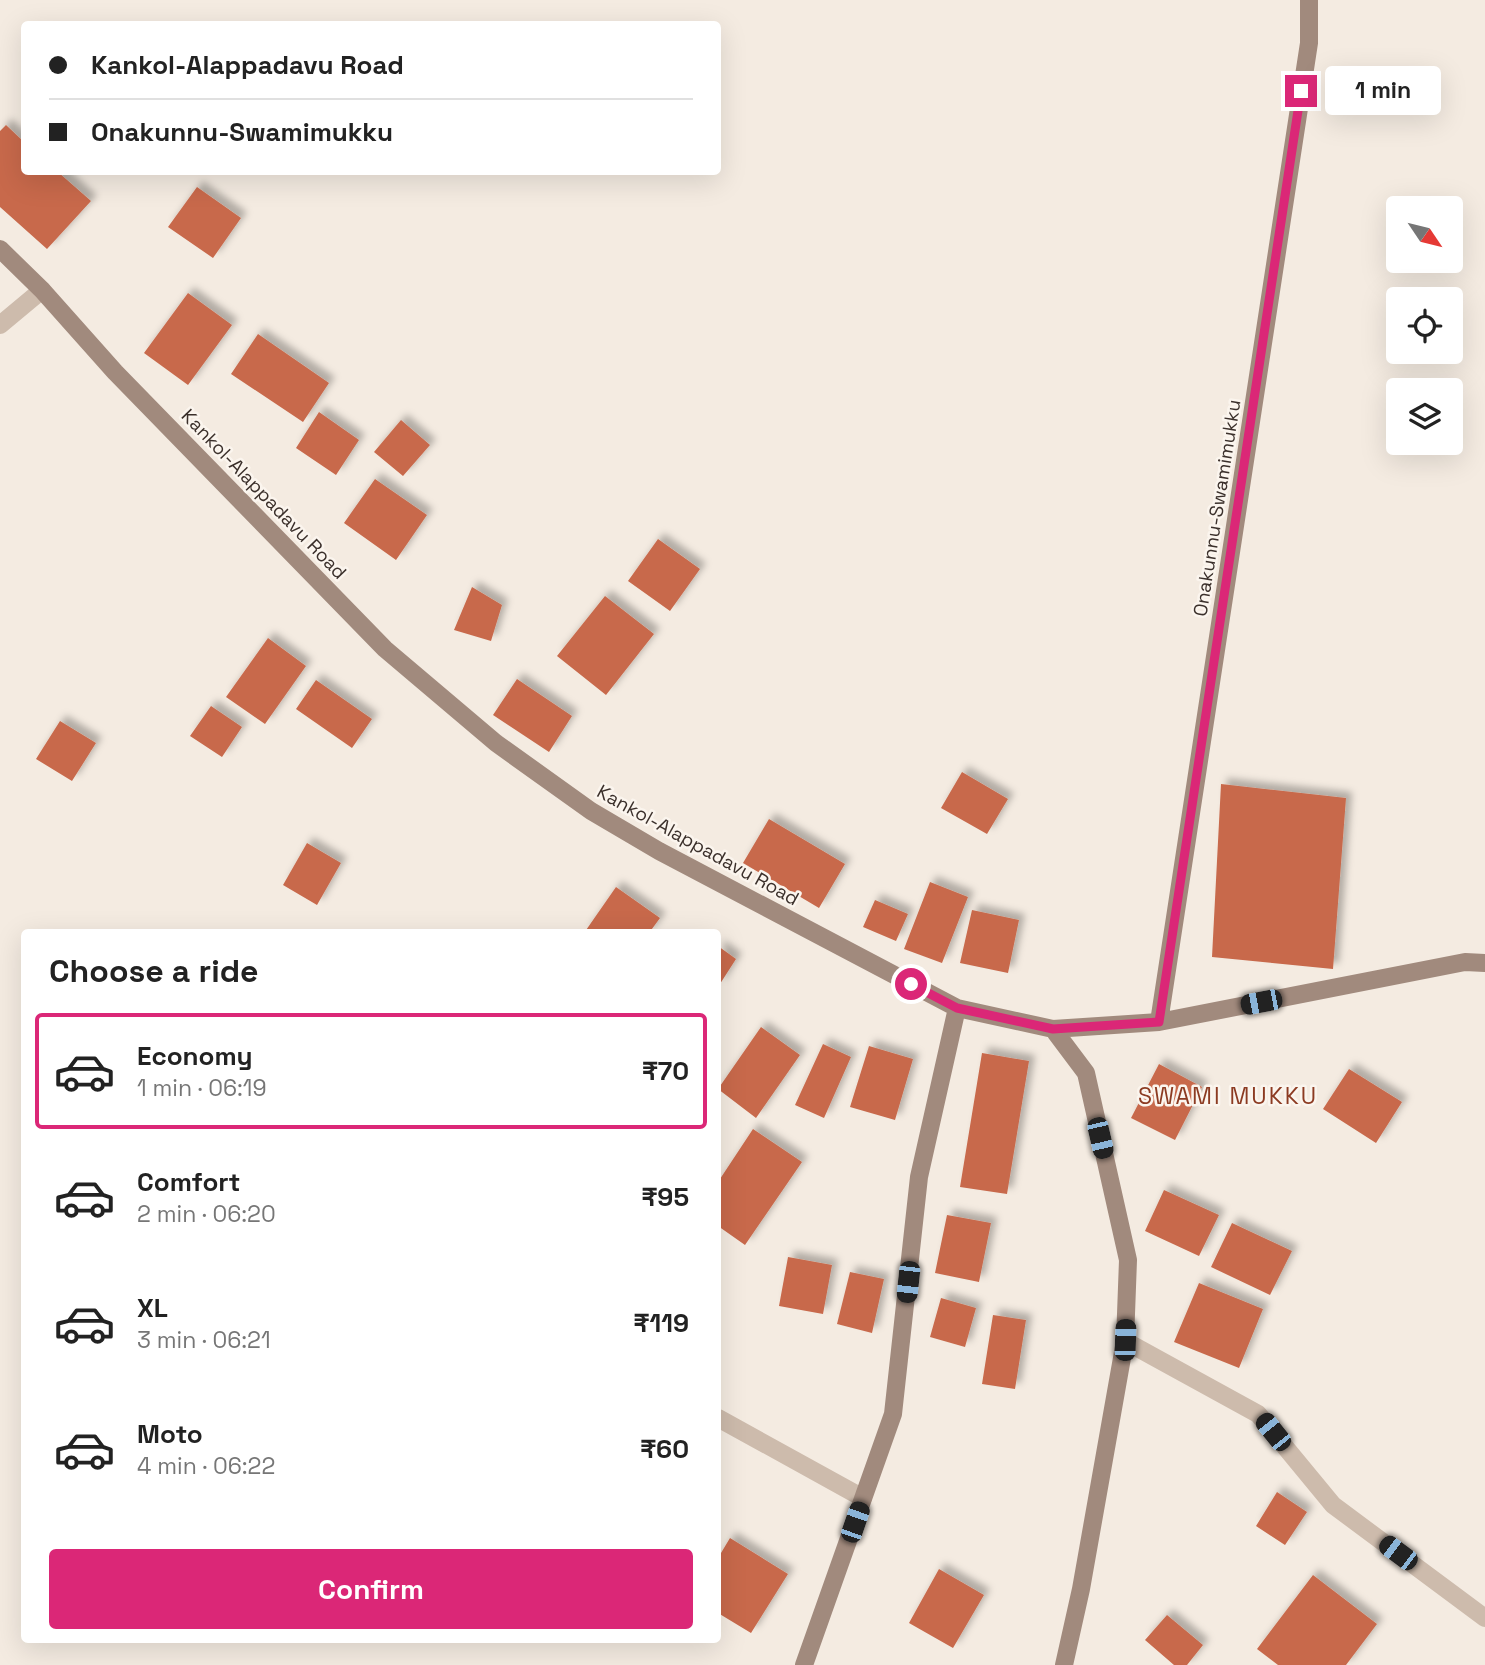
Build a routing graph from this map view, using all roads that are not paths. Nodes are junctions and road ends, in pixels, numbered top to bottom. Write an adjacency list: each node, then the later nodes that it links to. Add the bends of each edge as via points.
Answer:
1 (1309, 0): 7 (main road, Onakunnu-Swamimukku, via 1308,43)
2 (0, 249): 3 (main road, Kankol-Alappadavu Road)
3 (42, 290): 4 (street); 6 (main road, Kankol-Alappadavu Road, via 115,372 385,649 496,743 625,831)
4 (0, 325)
5 (1485, 963): 7 (main road, Kankol-Alappadavu Road, via 1465,962)
6 (957, 1008): 8 (main road, Kankol-Alappadavu Road); 11 (main road, via 919,1177 893,1414)
7 (1159, 1022): 8 (main road, Kankol-Alappadavu Road)
8 (1053, 1029): 9 (main road, via 1086,1073 1128,1260)
9 (1125, 1340): 12 (street, via 1258,1414 1333,1505); 14 (main road)
10 (721, 1420): 11 (street)
11 (863, 1498): 13 (main road)
12 (1485, 1618)
13 (804, 1665)
14 (1063, 1665)

